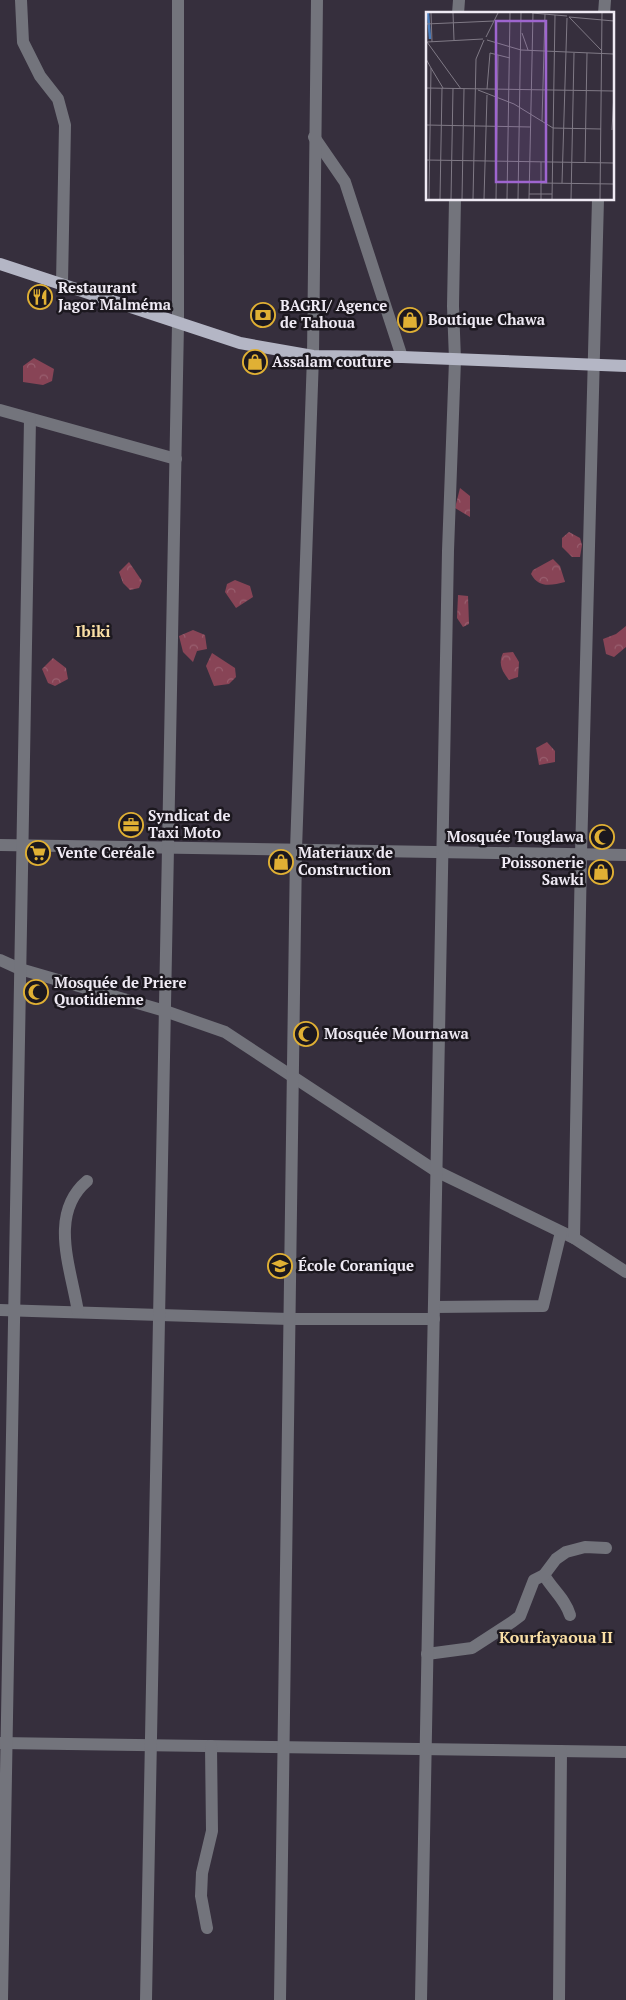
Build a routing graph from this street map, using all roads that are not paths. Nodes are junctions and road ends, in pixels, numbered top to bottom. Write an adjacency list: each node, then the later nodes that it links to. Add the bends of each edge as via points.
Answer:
1 (21, 0): 8 (street, via 23,42 40,76 58,99 65,125)
2 (178, 0): 9 (street)
3 (317, 0): 4 (street)
4 (314, 136): 10 (street); 11 (street, via 345,182)
5 (455, 200): 12 (street, via 453,306)
6 (598, 200): 13 (street)
7 (0, 264): 8 (main road)
8 (62, 283): 9 (main road)
9 (178, 324): 10 (main road, via 240,343); 17 (street)
10 (313, 356): 11 (main road); 21 (street)
11 (402, 357): 12 (main road)
12 (456, 360): 13 (main road); 22 (street, via 448,551)
13 (593, 365): 14 (main road); 23 (street)
14 (626, 366)
15 (0, 410): 16 (street)
16 (30, 419): 17 (street); 19 (street)
17 (176, 459): 20 (street)
18 (0, 845): 19 (street)
19 (22, 845): 20 (street); 26 (street)
20 (168, 848): 21 (street); 27 (street)
21 (296, 850): 22 (street); 28 (street)
22 (442, 852): 23 (street); 29 (street)
23 (581, 855): 24 (street); 32 (street)
24 (626, 855)
25 (0, 960): 26 (street)
26 (20, 969): 27 (street); 35 (street)
27 (165, 1011): 28 (street, via 225,1032); 38 (street)
28 (293, 1076): 29 (street); 39 (street)
29 (436, 1172): 31 (street); 37 (street)
30 (87, 1181): 36 (street, via 77,1189 64,1217 65,1243)
31 (561, 1232): 32 (street); 37 (street, via 543,1306)
32 (574, 1238): 33 (street)
33 (626, 1272)
34 (0, 1310): 35 (street)
35 (14, 1310): 36 (street); 44 (street)
36 (78, 1312): 38 (street)
37 (434, 1313): 39 (street); 43 (street)
38 (159, 1314): 39 (street); 45 (street)
39 (290, 1319): 47 (street)
40 (606, 1548): 41 (street, via 585,1547 566,1552 556,1558)
41 (544, 1575): 42 (street, via 568,1605); 43 (street, via 534,1580 520,1616 512,1622 472,1648)
42 (570, 1615)
43 (427, 1654): 48 (street)
44 (3, 1743): 45 (street); 52 (street)
45 (150, 1745): 46 (street); 53 (street)
46 (211, 1746): 47 (street); 51 (street, via 212,1831 202,1873 201,1896)
47 (284, 1747): 48 (street); 54 (street)
48 (426, 1749): 49 (street); 55 (street)
49 (561, 1751): 50 (street); 56 (street)
50 (626, 1752)
51 (207, 1928)
52 (2, 2000)
53 (146, 2000)
54 (280, 2000)
55 (421, 2000)
56 (559, 2000)

